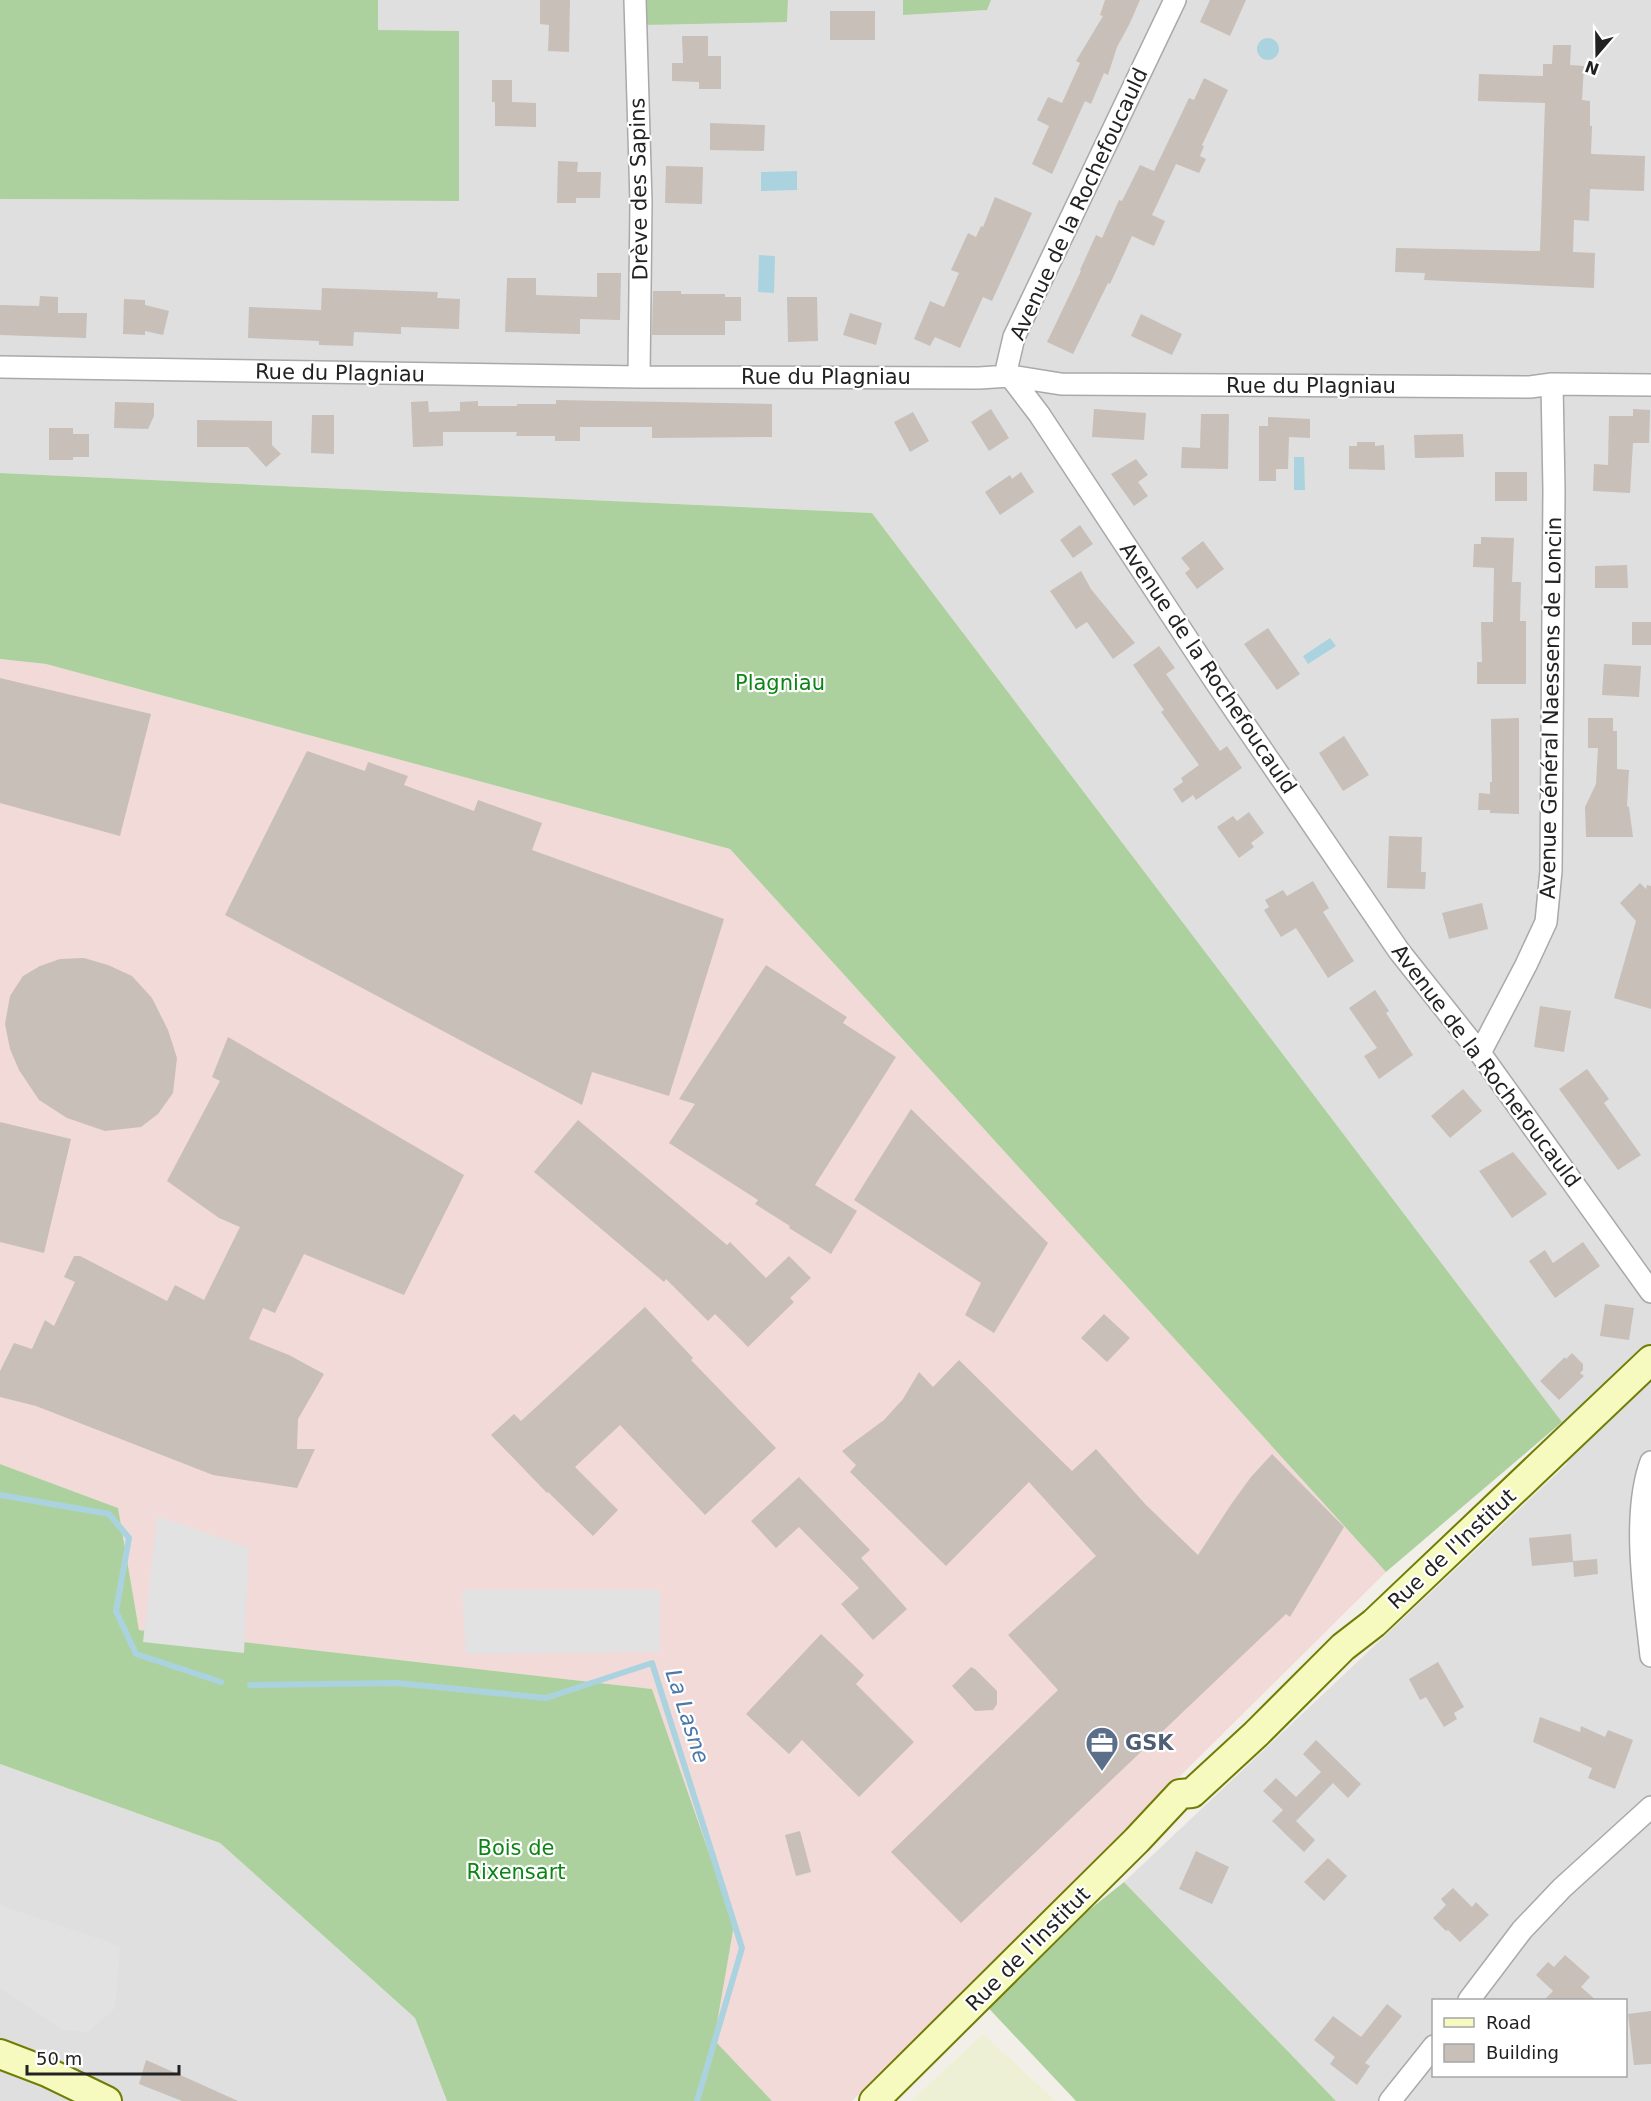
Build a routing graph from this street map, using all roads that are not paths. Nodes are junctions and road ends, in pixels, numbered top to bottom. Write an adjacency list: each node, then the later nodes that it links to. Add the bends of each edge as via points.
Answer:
1 (635, 0): 5 (street, Drève des Sapins, via 641,212)
2 (1175, 0): 4 (street, Avenue de la Rochefoucauld, via 1014,338 1007,367)
3 (0, 367): 5 (street, Rue du Plagniau)
4 (1010, 376): 5 (street, Rue du Plagniau); 6 (street, Rue du Plagniau, via 1061,384); 8 (street, Avenue de la Rochefoucauld, via 1385,932)
5 (639, 377)
6 (1552, 384): 7 (street, Rue du Plagniau); 8 (street, Avenue Général Naessens de Loncin, via 1551,847 1546,922)
7 (1651, 386)
8 (1480, 1053): 9 (street, Avenue de la Rochefoucauld)
9 (1651, 1292)
10 (1651, 1360): 18 (street, Rue de l'Institut, via 1374,1623 1343,1647 1252,1738 1192,1792 1180,1794)
11 (1651, 1462): 12 (street, via 1641,1527)
12 (1651, 1656)
13 (1651, 1807): 14 (street, via 1522,1930)
14 (1470, 1999)
15 (1432, 2048): 19 (street)
16 (0, 2054): 17 (street)
17 (107, 2101)
18 (874, 2101)
19 (1390, 2101)

